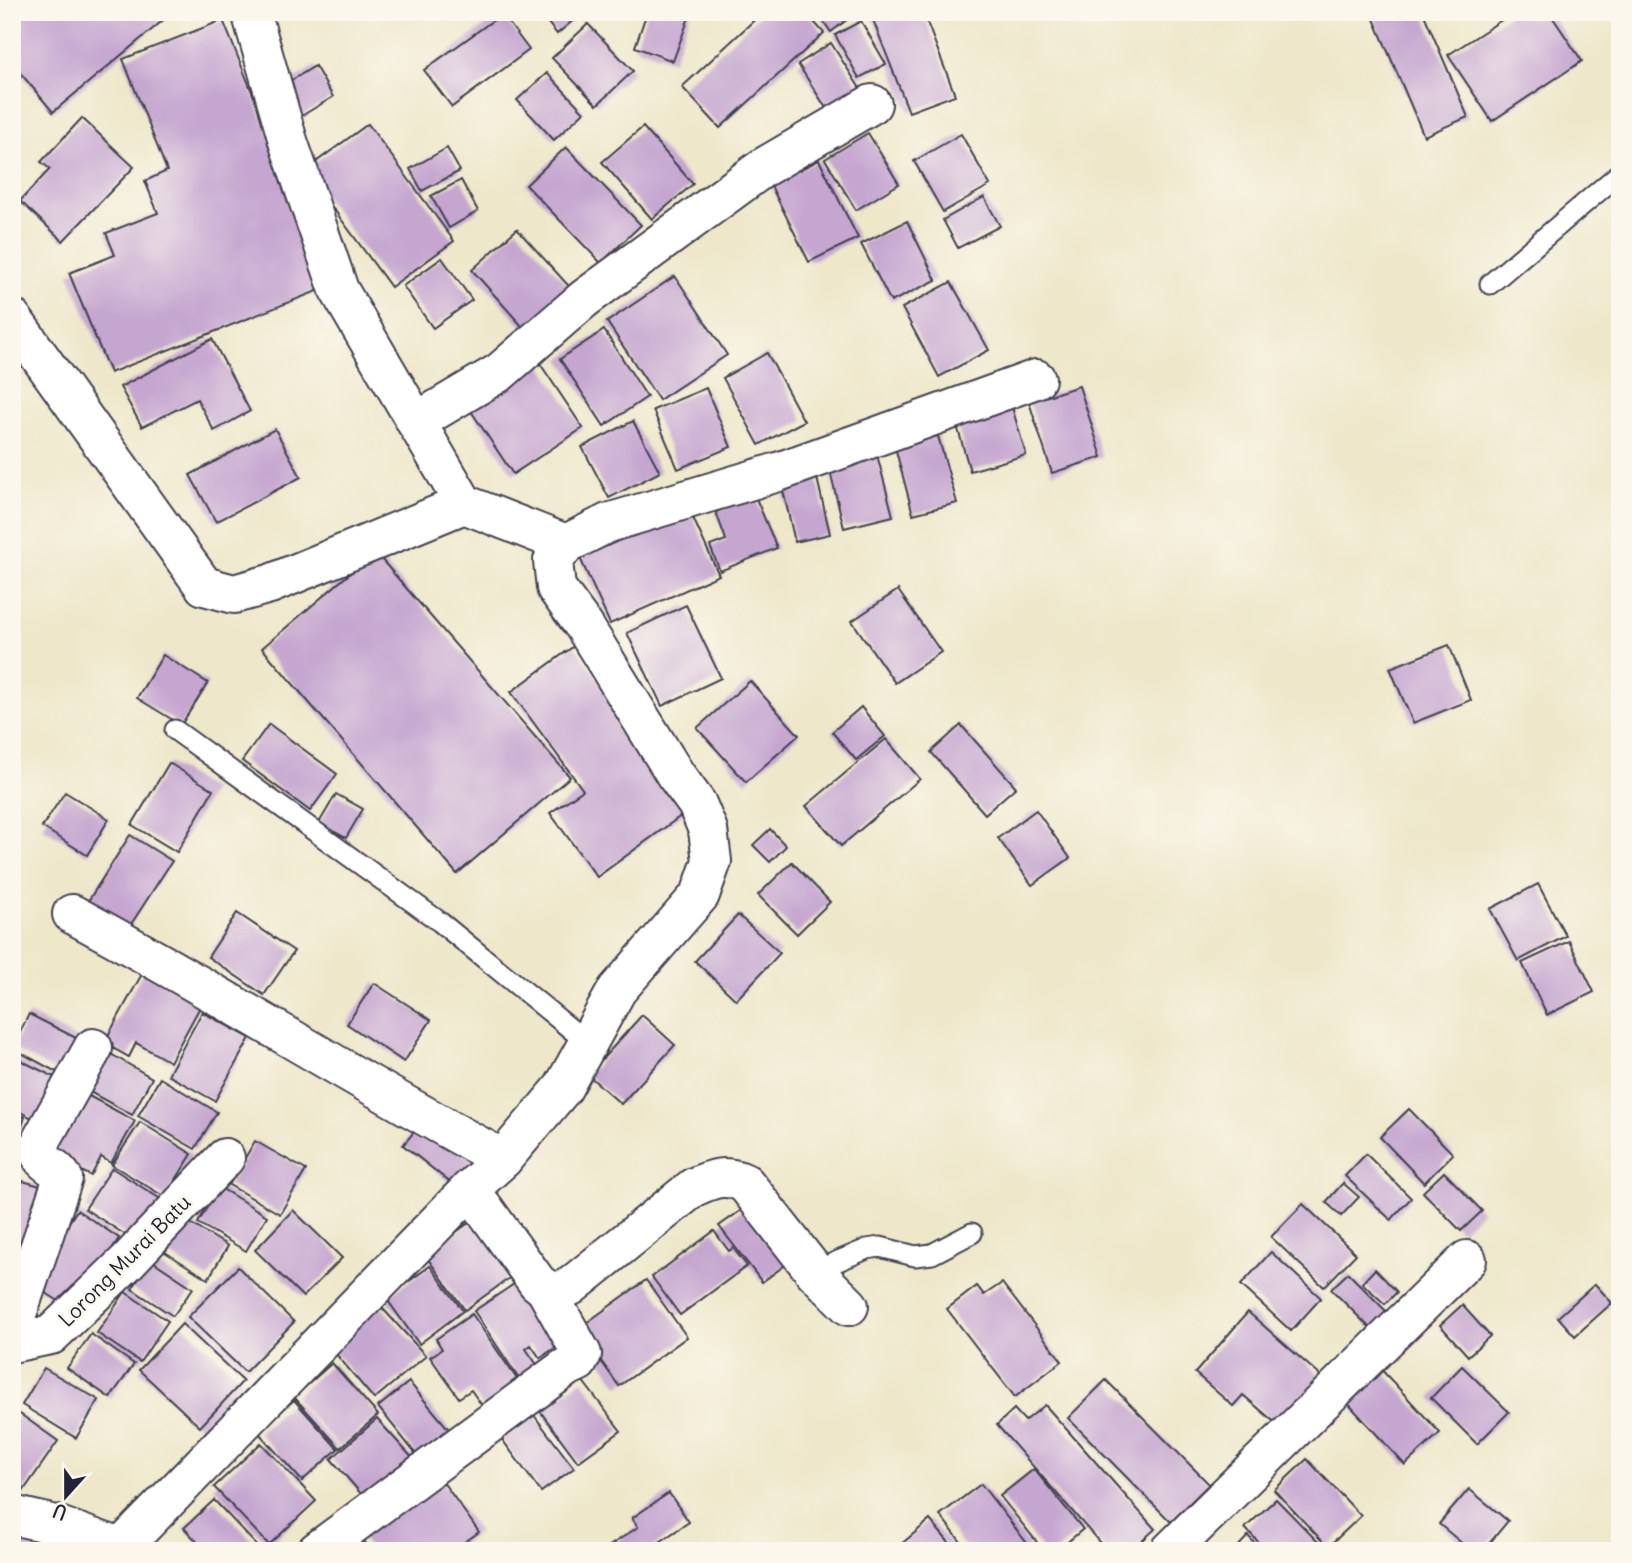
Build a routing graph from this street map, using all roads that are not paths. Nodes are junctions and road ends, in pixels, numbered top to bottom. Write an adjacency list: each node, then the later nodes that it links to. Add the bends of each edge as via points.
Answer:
1 (251, 12): 7 (street, via 288,141 339,290)
2 (872, 104): 7 (street, via 764,167 584,299 500,372)
3 (1620, 173): 4 (lane)
4 (1490, 284)
5 (12, 318): 8 (street, via 204,586 234,594 270,584)
6 (1036, 379): 9 (street, via 778,472 608,523)
7 (416, 422): 8 (street)
8 (464, 504): 9 (street)
9 (566, 544): 12 (street, via 553,561 556,587 697,804 708,830 712,861 701,895 617,990)
10 (175, 730): 12 (lane, via 440,922)
11 (72, 914): 15 (street)
12 (589, 1044): 15 (street, via 563,1088)
13 (93, 1048): 22 (street, via 42,1139 41,1160 63,1178)
14 (225, 1158): 23 (street, Lorong Murai Batu, via 51,1335)
15 (503, 1159): 16 (street)
16 (470, 1189): 20 (street); 26 (street)
17 (972, 1233): 19 (lane, via 932,1254 915,1256 880,1247)
18 (1467, 1260): 28 (street)
19 (814, 1271): 20 (street, via 745,1183 729,1176 715,1177 694,1186 570,1286); 21 (street)
20 (547, 1292): 27 (street, via 582,1354 578,1362)
21 (849, 1306)
22 (12, 1329)
23 (12, 1343)
24 (12, 1515): 25 (street)
25 (53, 1538): 26 (street)
26 (125, 1549)
27 (317, 1551)
28 (1170, 1551)

